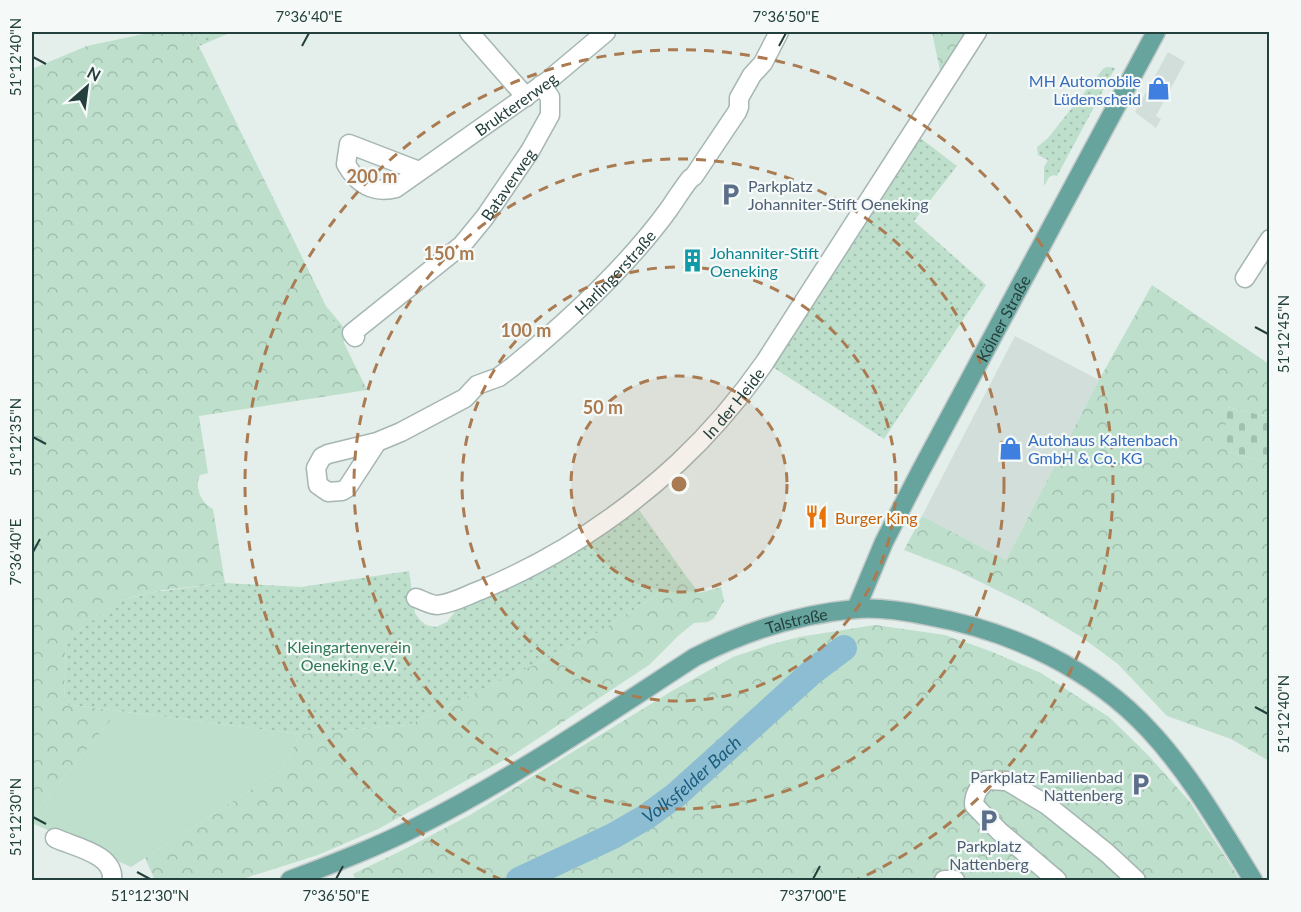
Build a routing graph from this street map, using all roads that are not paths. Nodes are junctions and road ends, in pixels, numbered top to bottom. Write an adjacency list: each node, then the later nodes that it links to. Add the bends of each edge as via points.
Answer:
1 (469, 32): 7 (street)
2 (606, 32): 6 (street, Bruktererweg)
3 (779, 32): 12 (street, Harlingerstraße, via 706,160 654,227 591,296 499,377 483,381 453,405)
4 (977, 32): 13 (street, In der Heide, via 765,362 679,462 614,515 523,571 436,605)
5 (1156, 32): 14 (main road, Kölner Straße, via 920,472)
6 (541, 85): 7 (street, Bruktererweg); 11 (street, Bataverweg, via 550,97 550,116 485,217 462,245 352,333)
7 (526, 97): 8 (street, Bruktererweg)
8 (419, 171)
9 (1269, 239): 10 (street)
10 (1245, 278)
11 (355, 337)
12 (377, 442)
13 (416, 598)
14 (856, 609): 17 (main road, Talstraße, via 763,627 720,644 467,800 415,828); 22 (main road, Talstraße, via 915,613 1010,638 1039,650 1108,692 1170,754)
15 (55, 838): 16 (street, via 102,858 109,864)
16 (112, 880)
17 (290, 880)
18 (944, 880): 19 (street)
19 (955, 880)
20 (1057, 880): 21 (street, via 974,805 974,796 987,780 1007,781 1047,805)
21 (1136, 880)
22 (1253, 880)

